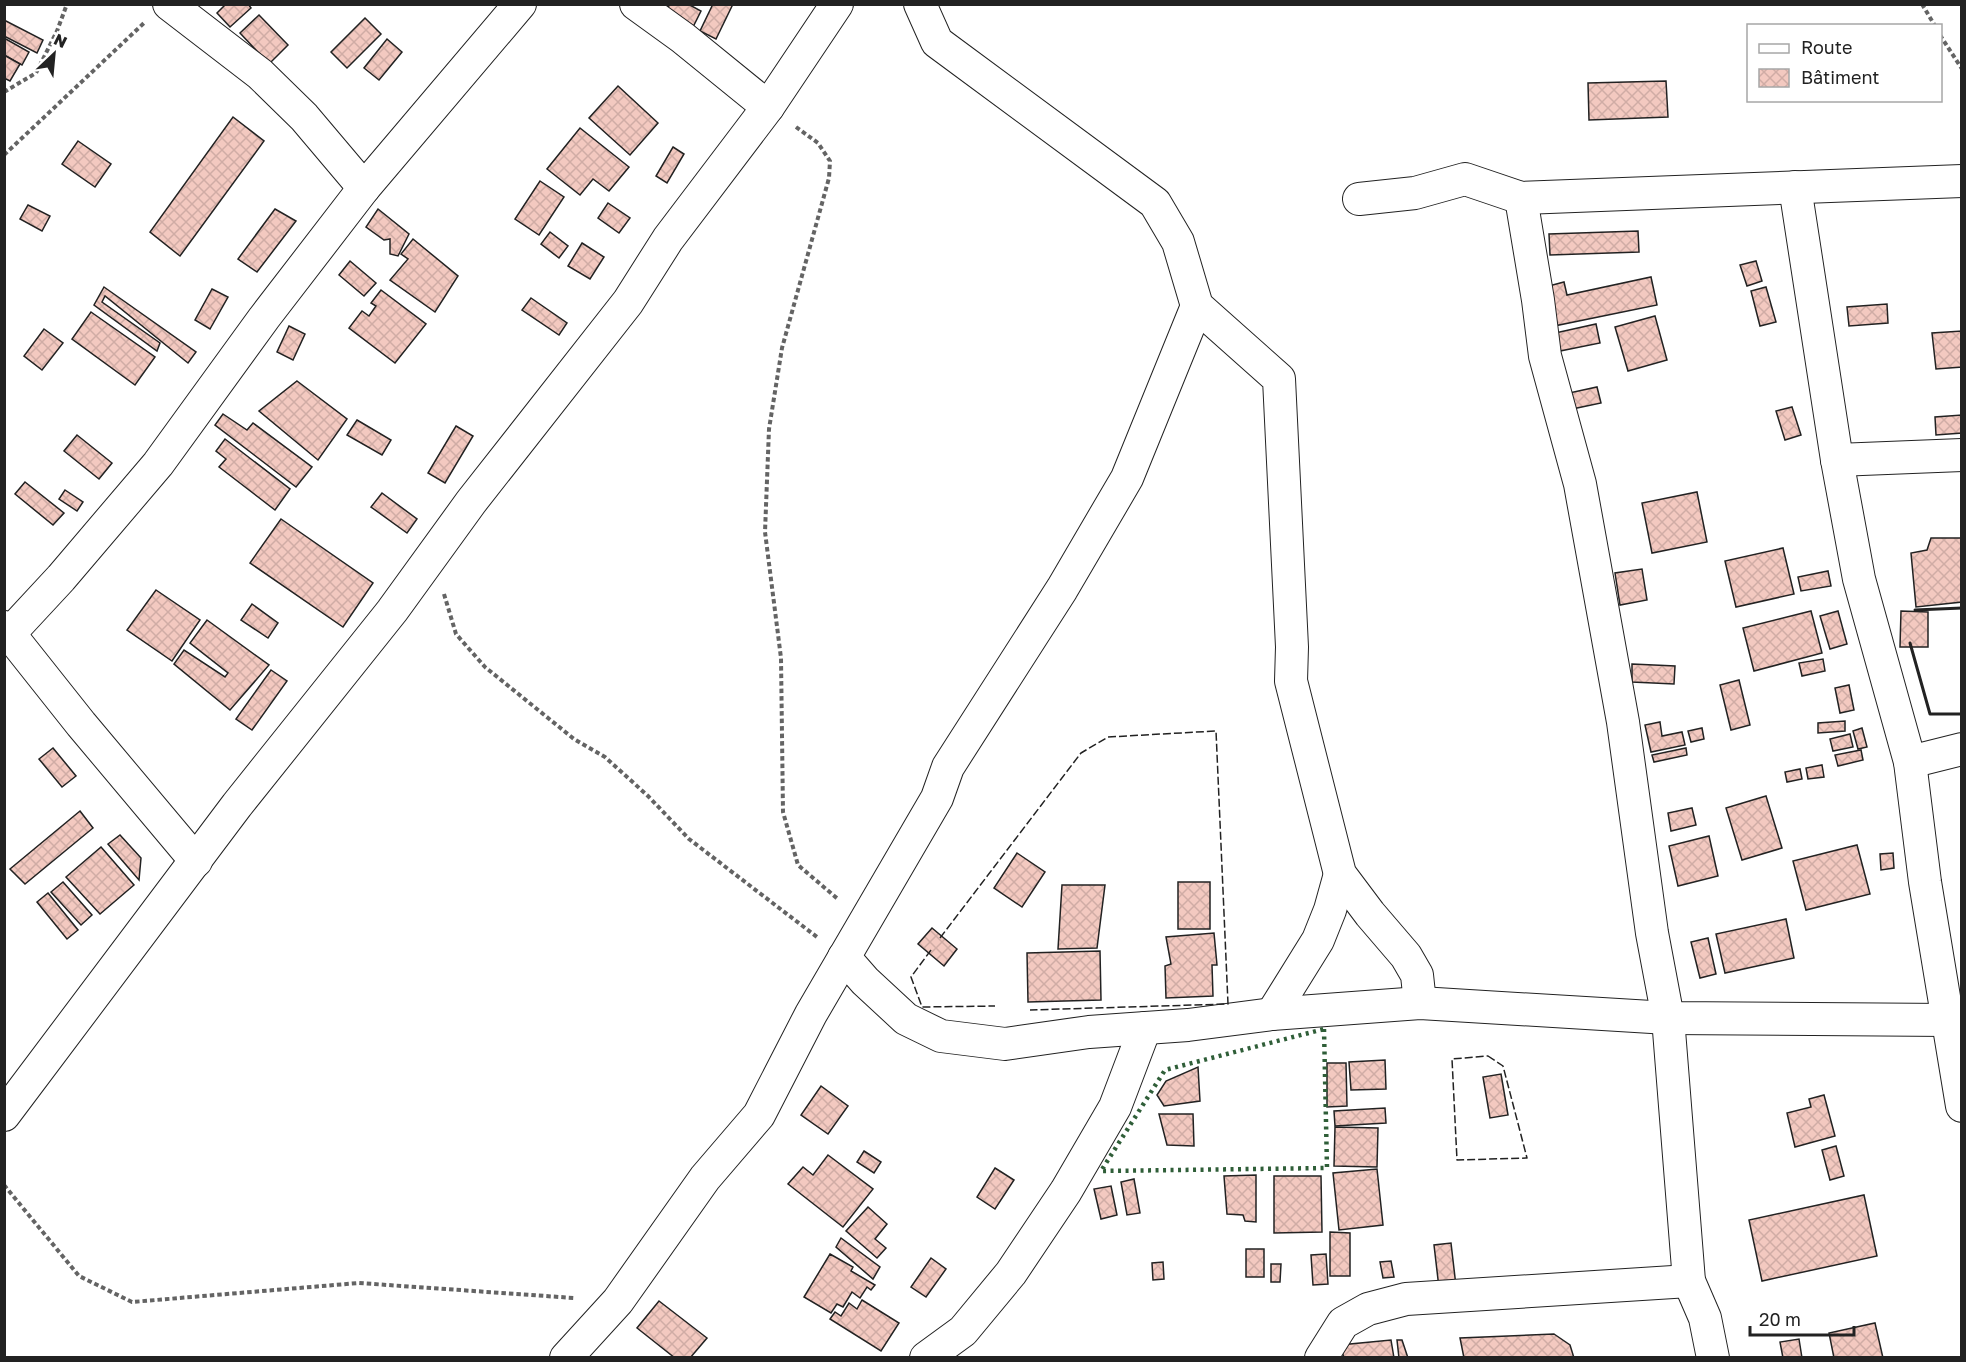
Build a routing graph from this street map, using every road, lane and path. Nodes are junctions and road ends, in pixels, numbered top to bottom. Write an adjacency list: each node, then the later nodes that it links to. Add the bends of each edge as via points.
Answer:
1 (68, 4): 11 (path, via 36,73)
2 (520, 4): 16 (street)
3 (636, 4): 12 (street)
4 (837, 4): 12 (street)
5 (920, 4): 19 (street, via 937,42 1155,203 1178,242)
6 (1922, 4): 8 (path)
7 (159, 12): 13 (path); 16 (street, via 260,74 304,117)
8 (1934, 24)
9 (1942, 37): 10 (path)
10 (1962, 69)
11 (4, 92)
12 (768, 107): 26 (street, via 668,239 628,302); 28 (path, via 818,144 830,161 829,178 782,348 769,429 765,532 781,658 783,812 798,865)
13 (4, 155)
14 (1962, 181): 15 (street)
15 (1794, 187): 17 (street); 21 (street)
16 (364, 188): 23 (street, via 158,464 61,578)
17 (1521, 198): 18 (street, via 1465,179 1415,193); 32 (street, via 1545,356 1580,484 1623,723)
18 (1359, 200)
19 (1197, 306): 27 (street, via 1279,379 1291,681); 28 (street, via 1127,478 1062,589 948,767 937,798)
20 (1962, 455): 21 (street)
21 (1837, 460): 25 (street, via 1858,579)
22 (443, 591): 29 (path, via 456,634 485,667 574,739 605,757 689,839)
23 (7, 631): 26 (street)
24 (1962, 749): 25 (street)
25 (1910, 762): 33 (street, via 1925,882)
26 (196, 861): 36 (street)
27 (1340, 874): 30 (street, via 1406,956 1417,975); 31 (street, via 1318,940)
28 (864, 923): 29 (street)
29 (844, 957): 34 (street, via 906,1019 941,1036 1005,1044); 39 (street, via 759,1115 705,1178)
30 (1420, 1003): 31 (street); 32 (street)
31 (1272, 1014): 34 (street)
32 (1668, 1018): 33 (street); 38 (street)
33 (1949, 1020): 35 (street)
34 (1145, 1028): 40 (street, via 1115,1107 1066,1191)
35 (1962, 1106)
36 (5, 1114)
37 (4, 1185): 39 (path, via 79,1276 132,1302 359,1283)
38 (1689, 1281): 43 (street, via 1406,1299 1368,1309 1343,1323); 44 (street, via 1705,1318)
39 (618, 1301): 41 (street)
40 (965, 1344): 42 (street)
41 (566, 1358)
42 (926, 1358)
43 (1321, 1358)
44 (1713, 1358)

